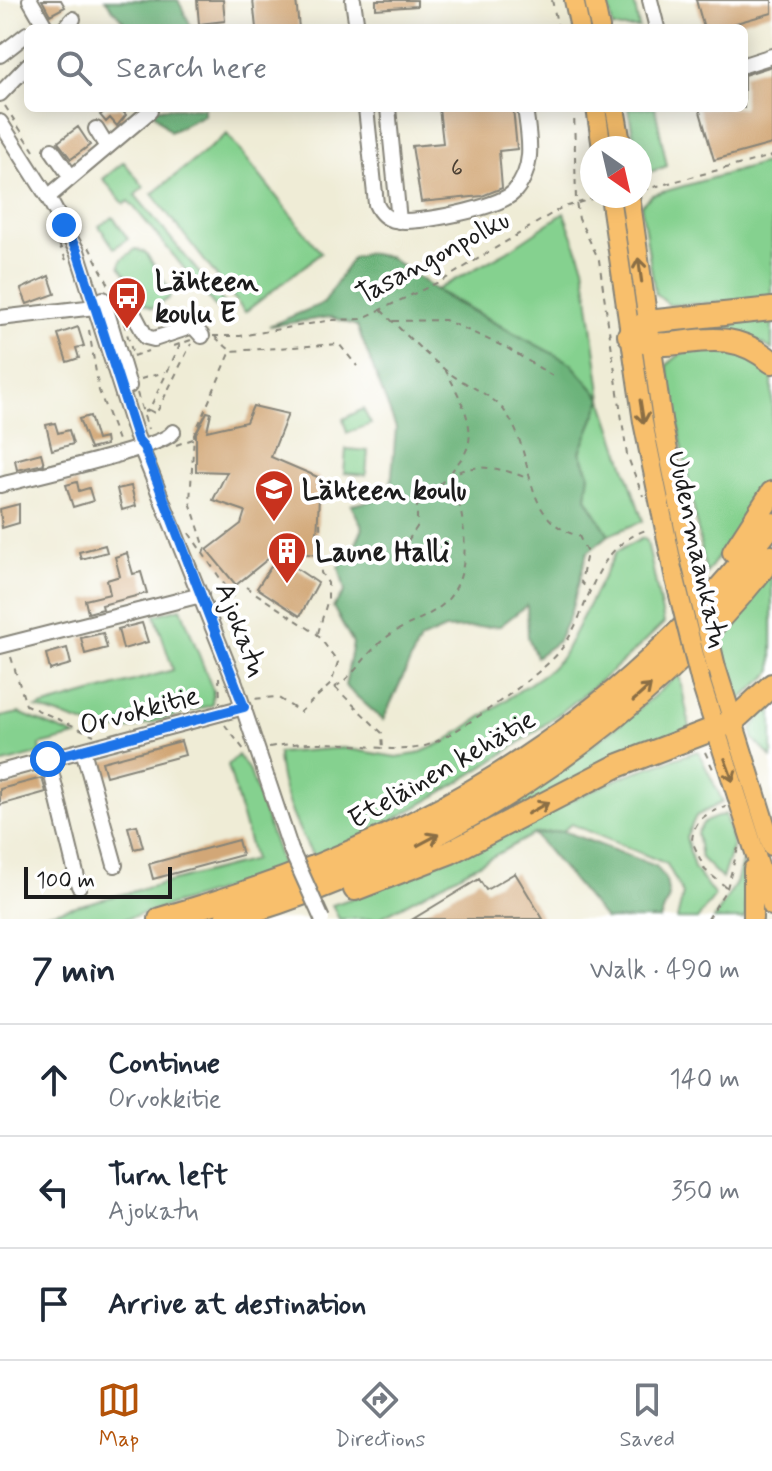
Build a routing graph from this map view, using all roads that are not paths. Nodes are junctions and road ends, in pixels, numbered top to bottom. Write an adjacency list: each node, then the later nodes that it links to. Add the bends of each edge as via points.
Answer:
1 (30, 0): 6 (street)
2 (353, 0): 7 (street)
3 (574, 0): 8 (main road)
4 (594, 0): 9 (main road)
5 (650, 0): 10 (street)
6 (62, 24)
7 (356, 24)
8 (579, 24)
9 (599, 24)
10 (656, 24)
11 (0, 55): 13 (street)
12 (772, 56): 14 (street)
13 (23, 59): 15 (street)
14 (748, 64)
15 (0, 94)
16 (144, 112): 26 (street)
17 (366, 112): 32 (street, via 376,204 384,215)
18 (388, 112): 32 (street)
19 (526, 112): 32 (street, via 529,161 514,192 488,208)
20 (597, 112): 24 (main road)
21 (616, 112): 25 (main road)
22 (0, 122): 29 (street, Ajokatu)
23 (96, 129): 26 (street)
24 (600, 136)
25 (620, 136)
26 (107, 147): 28 (street)
27 (52, 150): 28 (street)
28 (71, 177): 29 (street)
29 (48, 197): 33 (street, Ajokatu, via 88,263)
30 (613, 208): 36 (main road, Uudenmaankatu)
31 (631, 208): 36 (main road, Uudenmaankatu, one-way to 31)
32 (399, 221)
33 (100, 306): 35 (street); 37 (street, via 121,299 128,303 146,337 193,326); 40 (street, Ajokatu)
34 (772, 309): 36 (highway)
35 (0, 318)
36 (642, 334): 38 (highway, via 733,340); 50 (main road, Uudenmaankatu, one-way to 50, bridge, via 675,579); 50 (main road, Uudenmaankatu, bridge, via 716,667)
37 (203, 337)
38 (772, 362)
39 (173, 432): 40 (street)
40 (144, 447): 41 (street); 45 (street, Ajokatu)
41 (0, 485)
42 (772, 493): 49 (highway, via 705,591)
43 (772, 524): 49 (highway, Eteläinen kehätie, via 705,605)
44 (772, 557): 60 (highway, Eteläinen kehätie, one-way to 44, via 313,892 388,860 555,763 670,669)
45 (201, 595): 46 (street); 48 (street, Ajokatu)
46 (4, 645)
47 (772, 685): 50 (highway)
48 (248, 703): 51 (street, Orvokkitie); 62 (street, Ajokatu, bridge, via 291,850)
49 (587, 714): 59 (highway, Eteläinen kehätie, via 495,778 391,837 264,888)
50 (715, 729): 54 (main road, Uudenmaankatu, one-way to 54); 55 (main road, Uudenmaankatu); 61 (highway, one-way to 50, via 431,861 595,776)
51 (83, 750): 52 (street, Orvokkitie); 56 (street)
52 (48, 759): 53 (street, Orvokkitie); 57 (street)
53 (0, 772)
54 (744, 839): 58 (main road, Uudenmaankatu); 63 (main road)
55 (772, 846)
56 (115, 865)
57 (79, 886)
58 (772, 906)
59 (160, 919)
60 (226, 919)
61 (258, 919)
62 (322, 919)
63 (753, 919)

